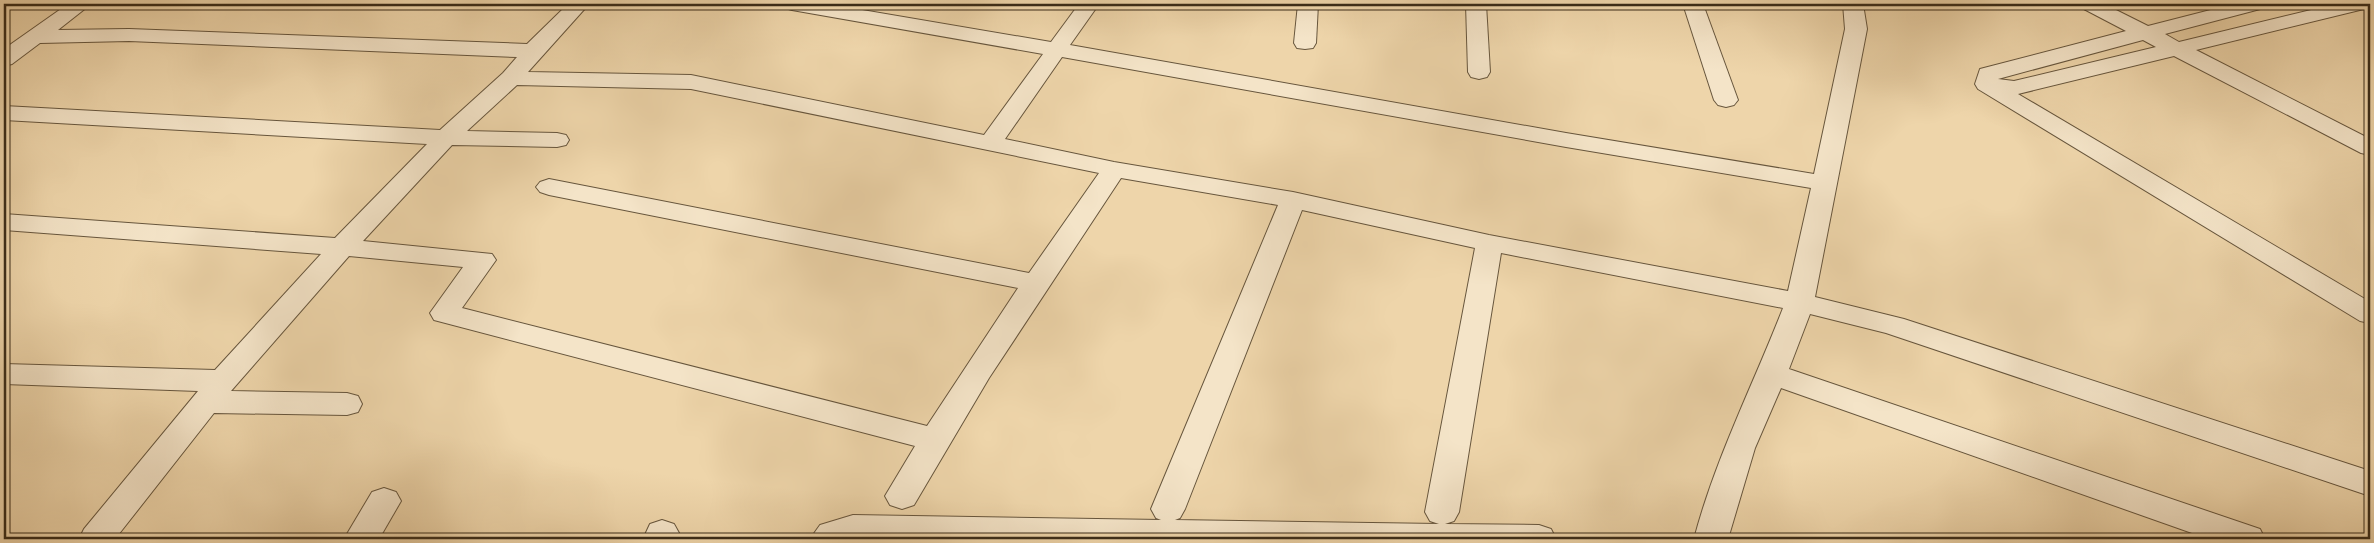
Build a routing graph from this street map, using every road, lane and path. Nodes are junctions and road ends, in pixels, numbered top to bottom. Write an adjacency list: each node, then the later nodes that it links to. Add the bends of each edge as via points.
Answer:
1 (81, 4): 14 (street)
2 (579, 4): 18 (street)
3 (792, 4): 16 (street)
4 (1089, 4): 16 (street)
5 (1308, 4): 15 (street)
6 (1476, 4): 20 (street)
7 (1693, 4): 23 (street)
8 (1853, 4): 30 (street, via 1856,29)
9 (2088, 4): 13 (street)
10 (2257, 4): 13 (street)
11 (2344, 5): 12 (street); 17 (street)
12 (2370, 21)
13 (2145, 33): 17 (street); 22 (street, via 1988,74)
14 (33, 37): 18 (street, via 129,36); 19 (street)
15 (1305, 43)
16 (1058, 48): 27 (street); 30 (street, via 1673,159)
17 (2175, 49): 22 (street, via 2014,88); 28 (street)
18 (533, 50): 21 (street)
19 (4, 58)
20 (1479, 72)
21 (510, 78): 25 (street); 27 (street, via 692,82)
22 (1986, 84): 38 (street)
23 (1726, 100)
24 (4, 114): 25 (street)
25 (446, 138): 26 (street); 35 (street)
26 (558, 140)
27 (990, 143): 29 (street)
28 (2370, 148)
29 (1114, 169): 32 (street); 36 (street)
30 (1824, 183): 37 (street)
31 (549, 187): 36 (street)
32 (1294, 200): 34 (street); 47 (street)
33 (4, 222): 35 (street)
34 (1489, 243): 37 (street); 48 (street)
35 (342, 247): 41 (street); 43 (street, via 482,260 444,313)
36 (1036, 283): 43 (street)
37 (1800, 302): 39 (street); 44 (street, via 1894,326)
38 (2370, 314)
39 (1772, 374): 53 (street, via 1739,448); 54 (street)
40 (8, 378): 41 (street)
41 (214, 392): 42 (street); 49 (street)
42 (348, 404)
43 (934, 439): 45 (street)
44 (2370, 484)
45 (902, 496)
46 (384, 501): 50 (street)
47 (1168, 509)
48 (1442, 512)
49 (96, 539)
50 (361, 539)
51 (827, 539): 52 (street, via 832,534 853,528)
52 (1539, 539)
53 (1711, 539)
54 (2248, 539)

